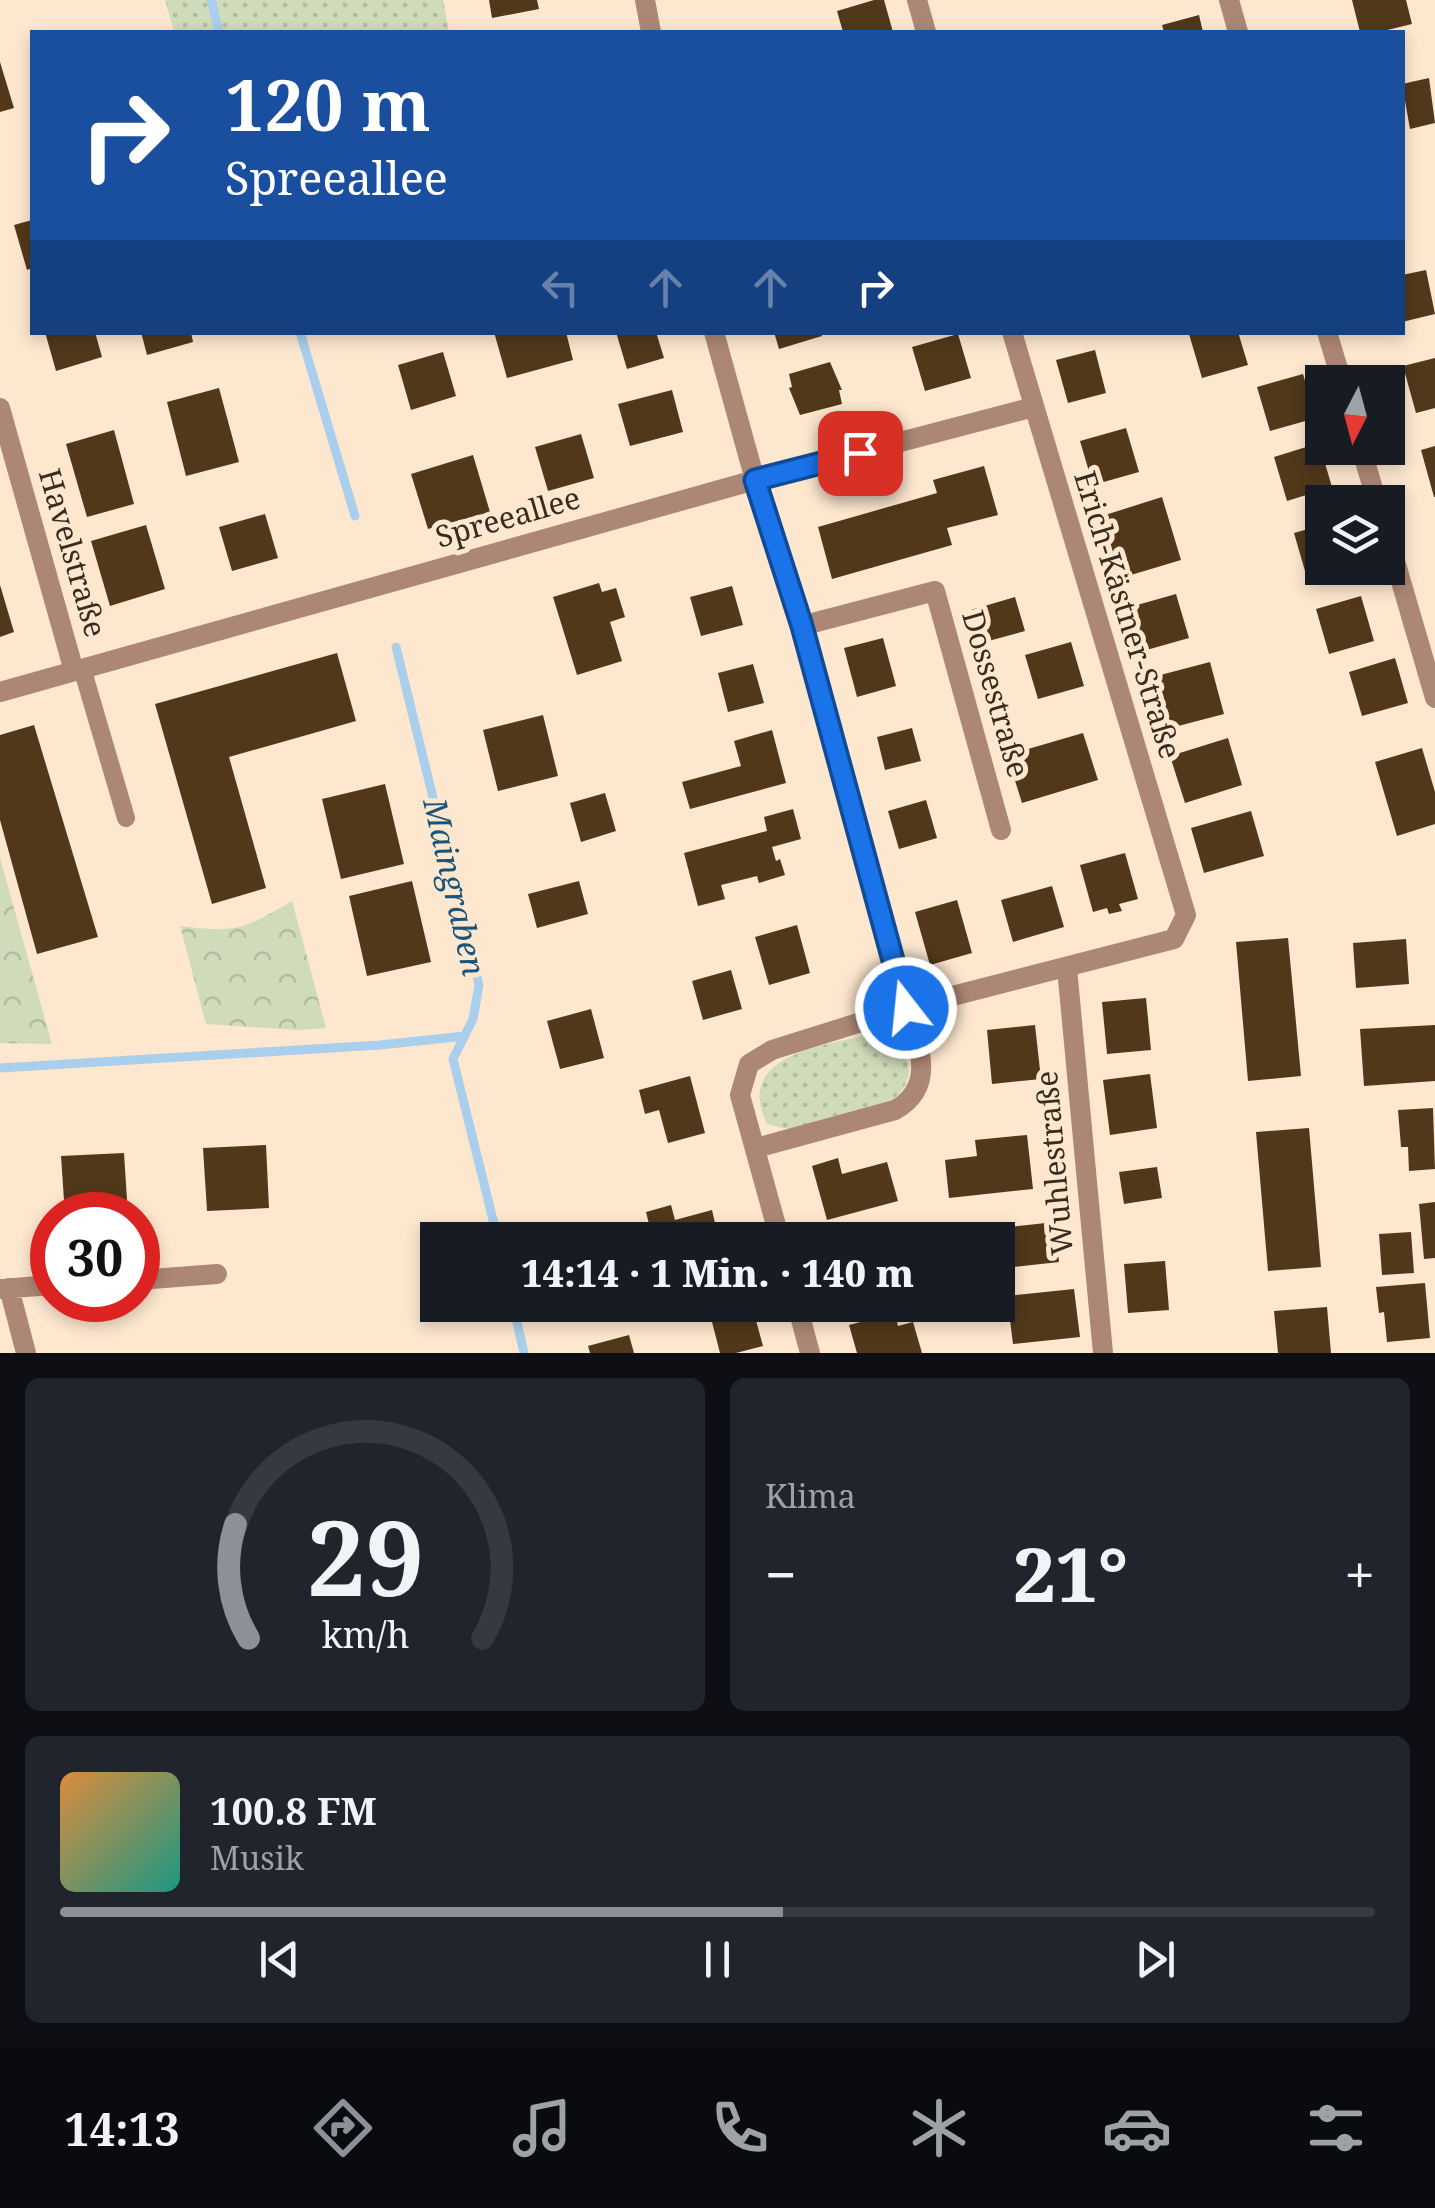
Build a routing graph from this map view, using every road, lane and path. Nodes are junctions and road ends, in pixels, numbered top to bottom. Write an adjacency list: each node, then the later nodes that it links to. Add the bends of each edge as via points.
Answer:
1 (645, 0): 4 (street)
2 (916, 0): 5 (street)
3 (1229, 0): 6 (street)
4 (650, 30)
5 (925, 30)
6 (1237, 30)
7 (715, 335): 14 (street)
8 (1013, 335): 12 (street, Erich-Kästner-Straße)
9 (1328, 335): 10 (street)
10 (1337, 365)
11 (0, 408): 13 (street, Havelstraße)
12 (1034, 408): 14 (street, Spreeallee); 22 (street, Erich-Kästner-Straße, via 1186,915 1174,940)
13 (6, 454): 17 (street, Havelstraße)
14 (755, 480): 16 (street); 17 (street, Spreeallee)
15 (1402, 585): 19 (street)
16 (802, 626): 21 (street, Dossestraße, via 935,591); 23 (street)
17 (78, 669): 18 (street, Spreeallee); 20 (lane)
18 (0, 692)
19 (1435, 698)
20 (126, 818)
21 (1002, 830)
22 (1067, 968): 23 (street); 33 (street, Wuhlestraße)
23 (906, 1008): 24 (street, via 772,1050 749,1064 740,1095); 24 (street, via 921,1069 906,1104)
24 (756, 1148): 25 (street)
25 (775, 1222)
26 (217, 1274): 27 (street)
27 (160, 1278)
28 (30, 1287): 29 (street)
29 (4, 1289): 31 (street)
30 (802, 1322): 32 (street)
31 (26, 1353)
32 (810, 1353)
33 (1103, 1353)

